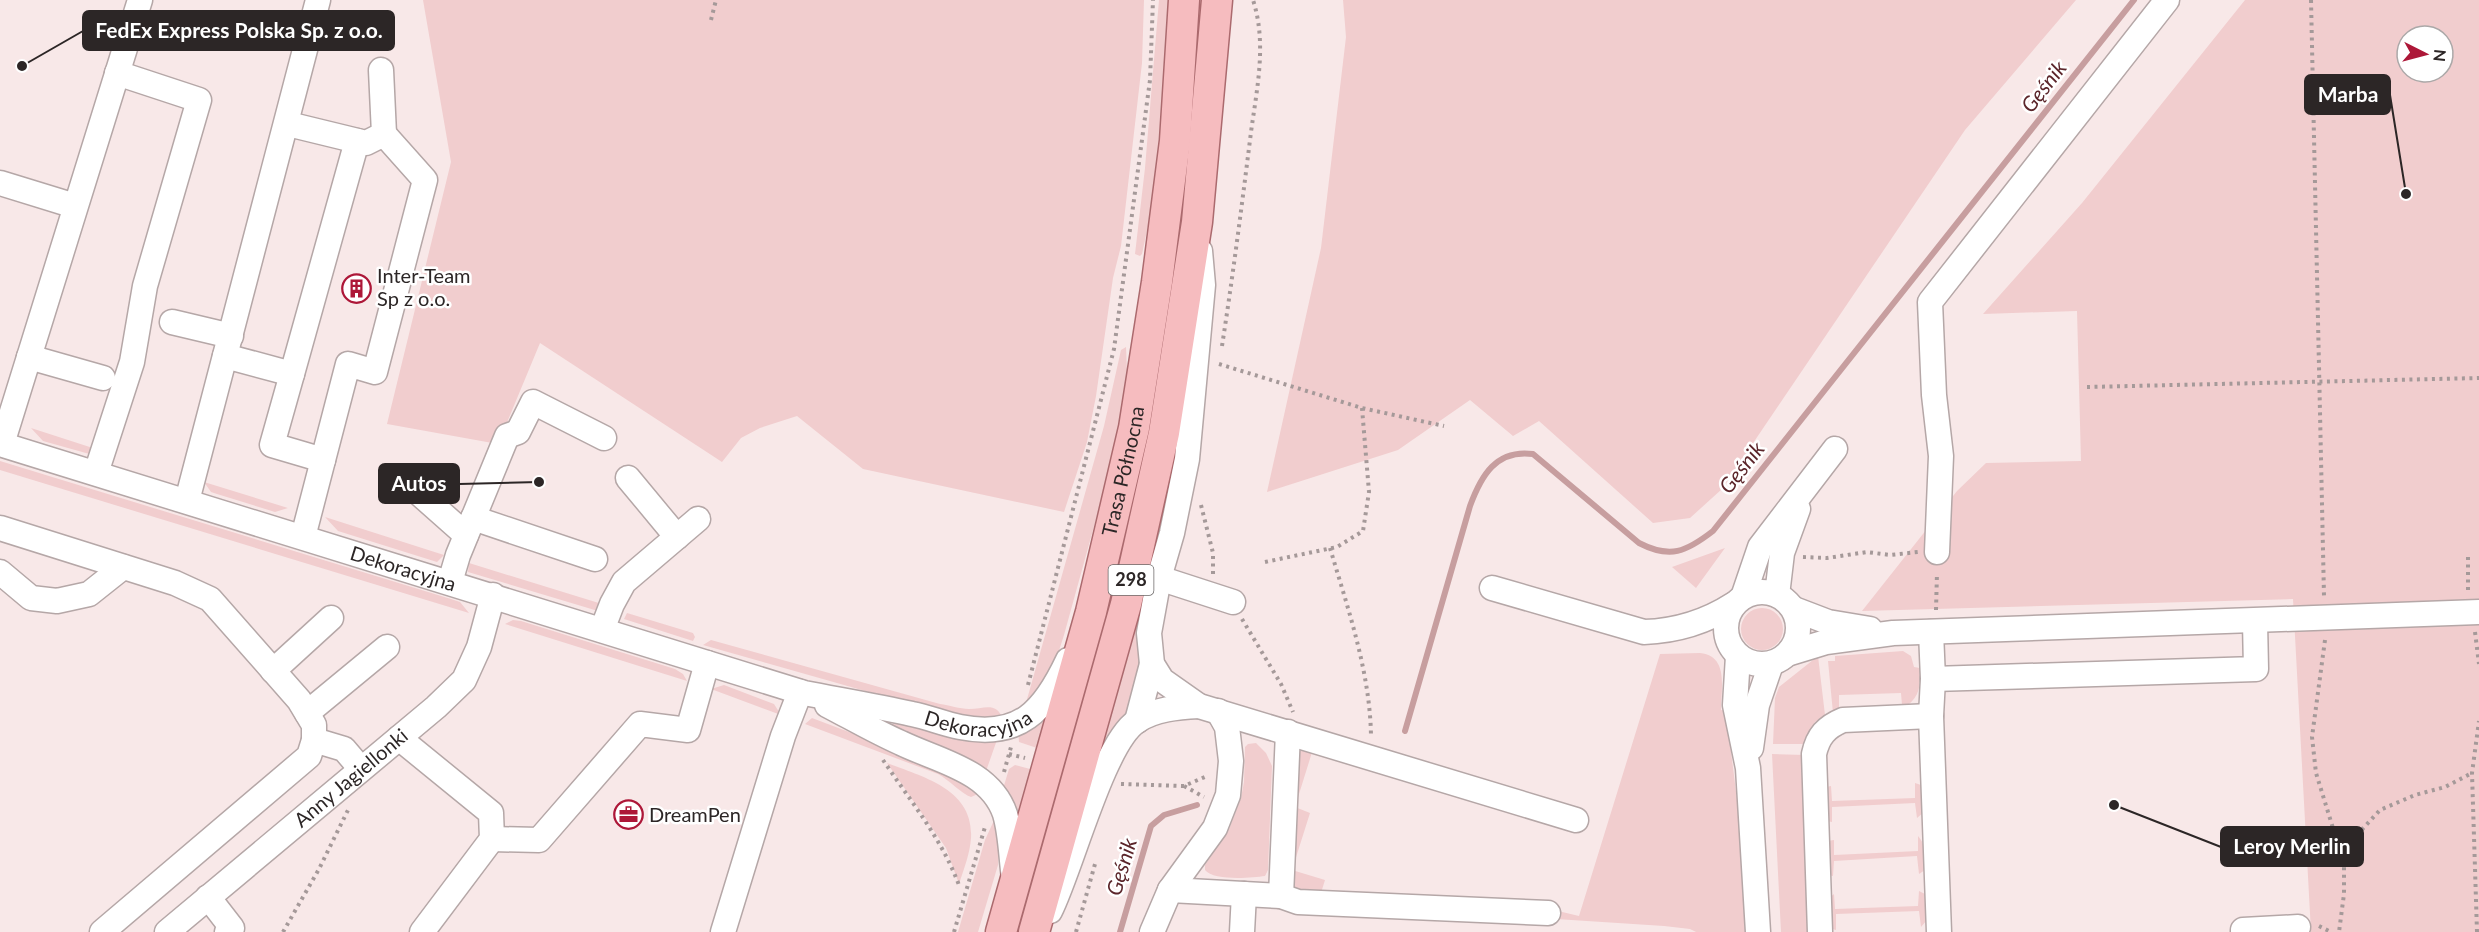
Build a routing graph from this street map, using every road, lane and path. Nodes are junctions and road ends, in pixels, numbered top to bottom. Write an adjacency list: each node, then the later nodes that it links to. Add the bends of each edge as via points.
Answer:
1 (140, 0): 12 (street)
2 (318, 0): 13 (street)
3 (716, 0): 10 (path)
4 (1153, 0): 81 (path, via 1150,80 1114,349)
5 (1184, 0): 63 (main road, Trasa Północna / 298, via 1175,141 1157,282 1134,428)
6 (1217, 0): 18 (main road, Trasa Północna / 298)
7 (1253, 0): 21 (path, via 1261,63)
8 (2167, 0): 47 (street, via 1930,302 1941,456)
9 (2311, 0): 27 (path)
10 (711, 21)
11 (381, 70): 14 (street)
12 (117, 73): 17 (street); 35 (street, via 199,100 146,286 132,362)
13 (288, 124): 15 (street); 20 (street)
14 (384, 134): 15 (street, via 366,143); 34 (street, via 425,180 375,372 348,364)
15 (357, 141): 23 (street)
16 (0, 183): 17 (street)
17 (75, 206): 22 (street)
18 (1197, 222): 54 (street, via 1203,285 1187,459); 119 (main road, Trasa Północna / 298, via 1164,433 1126,604)
19 (172, 322): 20 (street)
20 (228, 346): 23 (street); 39 (street)
21 (1221, 352)
22 (29, 357): 25 (street); 32 (street)
23 (292, 374): 34 (street, via 272,445)
24 (1217, 374): 29 (path, via 1219,363)
25 (103, 378)
26 (2479, 378): 27 (path)
27 (2319, 383): 28 (path); 68 (path)
28 (2086, 387)
29 (1362, 408): 30 (path); 46 (path, via 1369,492 1363,531)
30 (1444, 426)
31 (604, 438): 42 (street, via 533,402 518,432 507,436)
32 (1, 444): 35 (street, Dekoracyjna)
33 (1834, 449): 38 (street)
34 (323, 460): 44 (street)
35 (96, 473): 39 (street, Dekoracyjna)
36 (628, 478): 45 (street)
37 (404, 480): 42 (street)
38 (1808, 482): 48 (street); 60 (street, via 1760,548)
39 (187, 501): 44 (street, Dekoracyjna)
40 (1201, 504): 55 (path, via 1213,553)
41 (698, 519): 45 (street)
42 (469, 527): 50 (street); 56 (street)
43 (0, 528): 52 (street)
44 (303, 537): 56 (street, Dekoracyjna)
45 (677, 537): 69 (street, via 624,582)
46 (1330, 548): 51 (path); 92 (path, via 1357,641 1371,718)
47 (1937, 552): 48 (path, via 1867,552 1827,558); 66 (path)
48 (1782, 553): 62 (street)
49 (2468, 553): 58 (path)
50 (596, 559)
51 (1266, 562)
52 (123, 567): 53 (street, via 89,594 57,601 31,598); 78 (street, via 175,583 210,600)
53 (0, 572)
54 (1158, 578): 61 (street); 76 (street, via 1149,633)
55 (1213, 578)
56 (450, 582): 59 (street, Dekoracyjna)
57 (1492, 588): 70 (street, via 1634,630)
58 (2468, 590)
59 (493, 596): 69 (street, Dekoracyjna); 88 (street, Anny Jagiellonki, via 479,647 464,680)
60 (1739, 601): 62 (street, via 1766,592); 70 (street, via 1711,619); 73 (street, via 1726,625 1726,637)
61 (1233, 602): 87 (path, via 1281,684)
62 (1785, 602): 71 (street, via 1828,622); 74 (street, via 1798,620 1799,632 1796,643)
63 (1091, 612): 80 (street, Dekoracyjna, via 1056,686 1030,718 1006,728 959,727); 103 (main road, Trasa Północna / 298)
64 (331, 618): 78 (street)
65 (2477, 619): 68 (street); 77 (path)
66 (1934, 622): 67 (street); 71 (street); 79 (street)
67 (2255, 622): 68 (street); 79 (street, via 2256,669)
68 (2325, 624): 102 (path, via 2312,737 2316,773)
69 (602, 630): 75 (street, Dekoracyjna)
70 (1666, 631): 73 (street, via 1712,640)
71 (1893, 633): 74 (street, via 1826,642)
72 (387, 647): 83 (street)
73 (1735, 652): 74 (street, via 1759,665); 94 (street, via 1735,705)
74 (1780, 658): 94 (street, via 1757,705)
75 (707, 663): 80 (street, Dekoracyjna); 101 (street, via 688,730 640,724 539,840)
76 (1152, 664): 82 (street, via 1162,680); 85 (street)
77 (2479, 664)
78 (273, 671): 83 (street)
79 (1933, 680): 84 (street)
80 (802, 693): 103 (street, Dekoracyjna, via 903,744 949,761 973,776 993,794 1005,814); 116 (street, via 783,736)
81 (1025, 694)
82 (1209, 708): 85 (street, via 1170,708); 87 (street); 93 (street, via 1227,727)
83 (307, 713): 89 (street, via 314,725)
84 (1931, 716): 124 (street, via 1843,720 1831,725 1816,742); 125 (street)
85 (1137, 721): 120 (street, via 1120,739 1107,765 1062,888)
86 (2479, 721): 96 (path)
87 (1295, 734): 92 (street); 107 (street)
88 (399, 738): 95 (street, Anny Jagiellonki); 101 (street, via 491,813)
89 (314, 740): 95 (street, via 345,749); 111 (street, via 309,756)
90 (1012, 743): 97 (path)
91 (881, 757): 104 (path, via 939,840)
92 (1372, 758): 100 (street)
93 (1231, 766): 98 (path, via 1184,786); 105 (street, via 1228,795 1215,828)
94 (1748, 768): 123 (street)
95 (361, 769): 108 (street, Anny Jagiellonki); 114 (path, via 348,812)
96 (2472, 773): 102 (path, via 2380,810 2356,836); 128 (path)
97 (1001, 780)
98 (1112, 784)
99 (988, 819): 117 (path)
100 (1576, 820)
101 (492, 839): 115 (street)
102 (2344, 864): 127 (path)
103 (1015, 883): 118 (main road, Trasa Północna / 298)
104 (960, 888)
105 (1170, 890): 106 (street); 121 (street)
106 (1244, 894): 107 (street); 122 (street)
107 (1281, 896): 109 (street, via 1298,902)
108 (208, 897): 112 (street, Anny Jagiellonki); 113 (street, via 232,928)
109 (1548, 913)
110 (2298, 927): 126 (street)
111 (102, 932)
112 (167, 932)
113 (227, 932)
114 (283, 932)
115 (422, 932)
116 (723, 932)
117 (954, 932)
118 (1001, 932)
119 (1034, 932)
120 (1039, 932)
121 (1152, 932)
122 (1242, 932)
123 (1758, 932)
124 (1820, 932)
125 (1939, 932)
126 (2243, 932)
127 (2339, 932)
128 (2476, 932)

